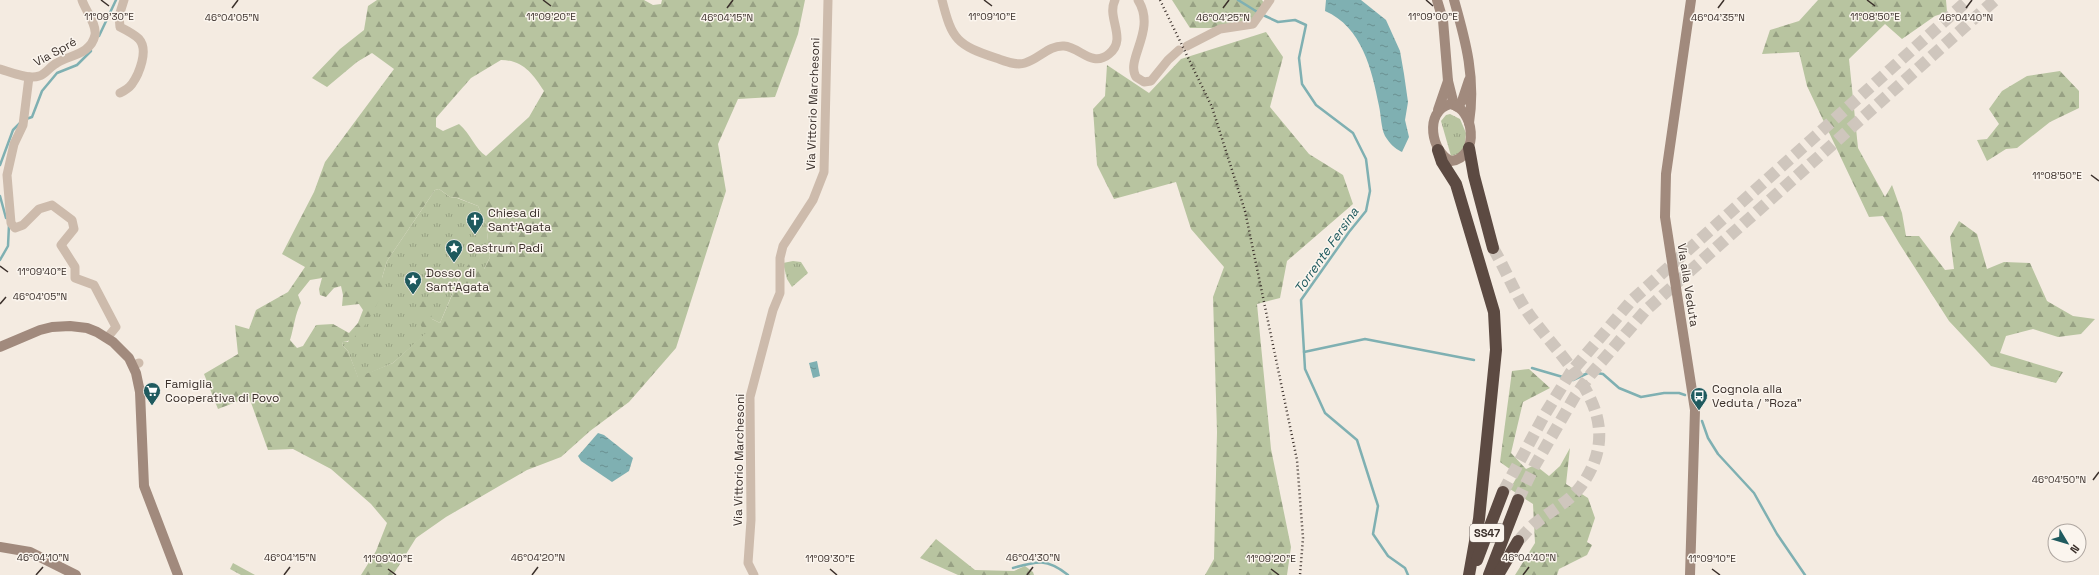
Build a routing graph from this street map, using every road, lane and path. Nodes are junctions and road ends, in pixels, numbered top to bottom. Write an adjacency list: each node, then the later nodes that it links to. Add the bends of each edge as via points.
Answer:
1 (82, 0): 13 (street, Via Spré, via 95,34 89,46 80,54 56,63 39,76)
2 (124, 0): 15 (street, via 119,16 120,27 140,40 142,62 131,85)
3 (828, 0): 30 (street, Via Vittorio Marchesoni, via 824,172 813,200 783,246 780,258 780,293 773,310 750,397 751,520 748,563)
4 (942, 0): 5 (street, via 951,30 961,44 1004,61 1021,64 1059,46 1071,48 1090,58 1108,55 1118,37 1112,9)
5 (1115, 0)
6 (1138, 0): 7 (street, via 1142,7 1145,28 1134,64 1136,77 1144,82 1151,81 1168,60 1196,41 1220,29 1250,25 1257,20)
7 (1270, 0)
8 (1437, 0): 14 (street, via 1443,20)
9 (1454, 0): 12 (street)
10 (1690, 0): 35 (street, Via alla Veduta, via 1666,174 1665,217 1695,410)
11 (0, 69): 13 (street, Via Spré)
12 (1471, 73): 16 (street, via 1462,101); 18 (street, via 1473,100)
13 (29, 77): 22 (street, Via Spré, via 23,125 14,144 7,175 11,223 15,228 22,225 39,209 52,205 72,220 74,229 61,245 75,267 75,278 94,285 113,320 116,327)
14 (1448, 81): 16 (street); 17 (street)
15 (120, 94)
16 (1455, 106): 17 (street, via 1443,106); 18 (street)
17 (1438, 110): 20 (street, via 1432,125)
18 (1469, 123): 19 (street)
19 (1469, 148): 20 (street, via 1463,157 1451,161 1444,158); 21 (highway)
20 (1438, 150): 31 (highway, via 1442,162 1456,184 1494,312 1496,350 1482,496)
21 (1493, 248)
22 (107, 338): 23 (street, via 87,328 52,327); 28 (street, via 136,364 140,392 144,486)
23 (0, 347)
24 (1503, 492): 32 (highway, SS47)
25 (1518, 500): 33 (highway, SS47)
26 (1518, 541): 34 (highway)
27 (0, 547): 29 (street, via 30,552)
28 (177, 574)
29 (76, 575)
30 (754, 575)
31 (1469, 575)
32 (1473, 575)
33 (1489, 575)
34 (1498, 575)
35 (1690, 575)

